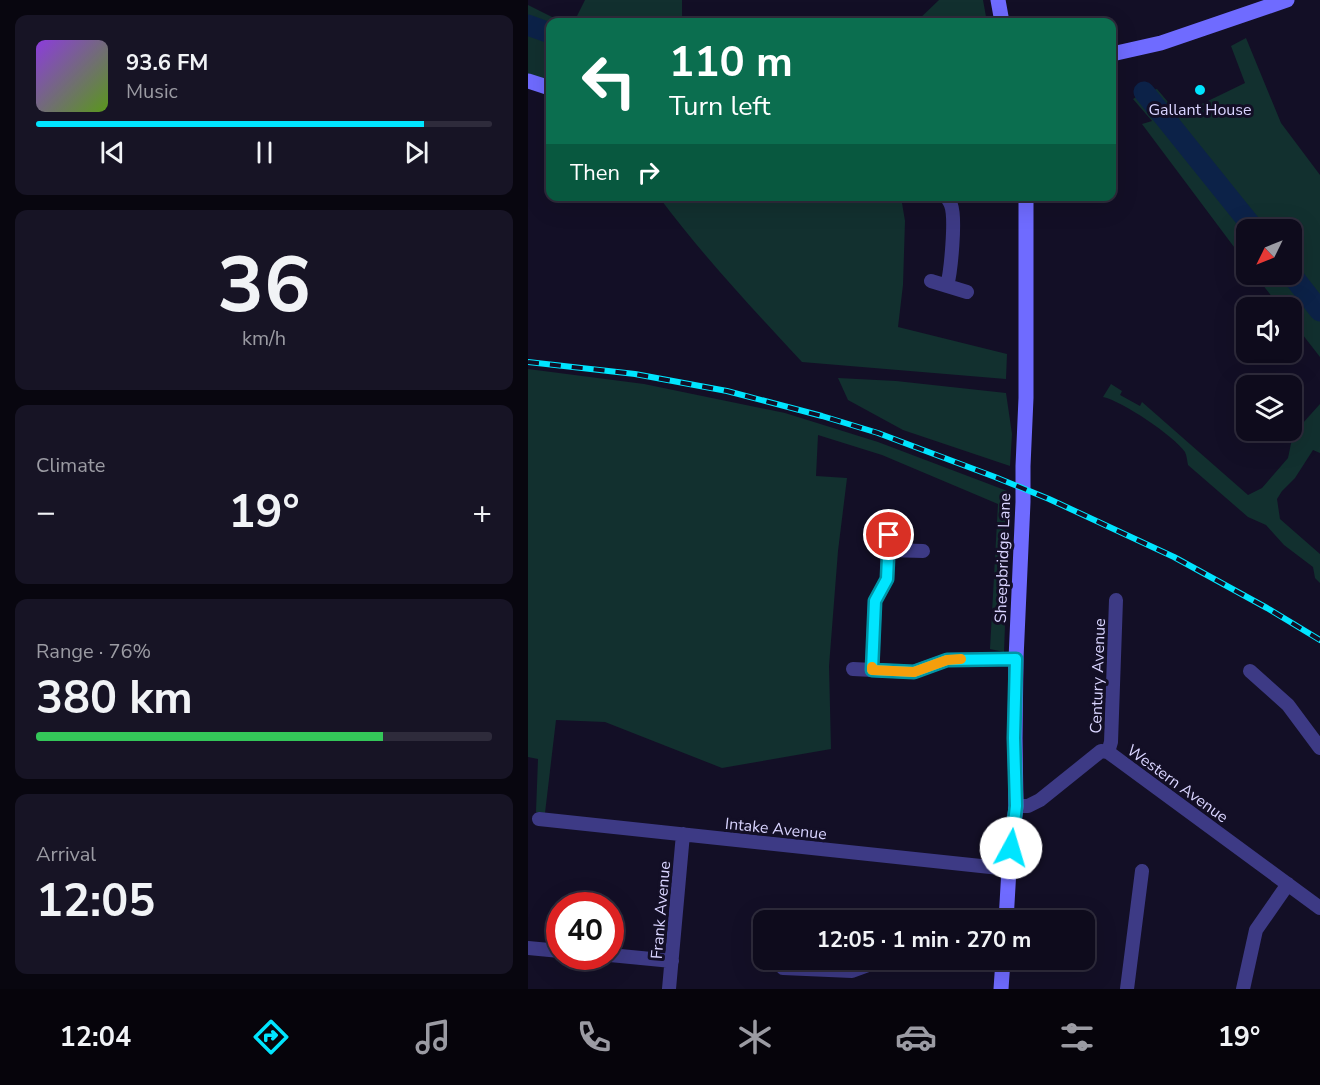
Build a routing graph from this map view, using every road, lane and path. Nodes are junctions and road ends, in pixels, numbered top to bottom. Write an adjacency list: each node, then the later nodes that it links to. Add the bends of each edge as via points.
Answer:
1 (998, 0): 3 (street)
2 (1287, 0): 4 (street, via 1161,43)
3 (1001, 18)
4 (1116, 53)
5 (528, 81): 6 (street)
6 (546, 87)
7 (949, 201): 10 (street, via 953,217)
8 (1026, 201): 16 (street, Sheepbridge Lane, via 1025,418)
9 (931, 281): 10 (street)
10 (947, 286): 11 (street)
11 (967, 292)
12 (889, 520): 13 (street)
13 (888, 550): 14 (street); 18 (street, via 887,579 875,601)
14 (923, 551)
15 (1116, 600): 21 (street, Century Avenue)
16 (1016, 659): 18 (street, via 947,660 914,672); 22 (street, Sheepbridge Lane)
17 (853, 669): 18 (street)
18 (872, 670)
19 (1250, 671): 20 (street, via 1288,705)
20 (1320, 748)
21 (1108, 752): 22 (street, Western Avenue, via 1101,751 1040,800); 27 (street, Western Avenue)
22 (1016, 806): 25 (street, Sheepbridge Lane)
23 (539, 819): 24 (street, Intake Avenue)
24 (683, 834): 25 (street, Intake Avenue); 33 (street, Frank Avenue)
25 (1009, 869): 29 (street, Sheepbridge Lane)
26 (1142, 871): 39 (street)
27 (1288, 884): 28 (street, Western Avenue); 40 (street, via 1256,930)
28 (1320, 908)
29 (1007, 910)
30 (528, 948): 31 (street)
31 (546, 950)
32 (624, 956): 33 (street)
33 (672, 961): 37 (street, Frank Avenue)
34 (829, 970): 35 (street)
35 (855, 970)
36 (1002, 970): 38 (street)
37 (669, 989)
38 (1001, 989)
39 (1127, 989)
40 (1243, 989)

